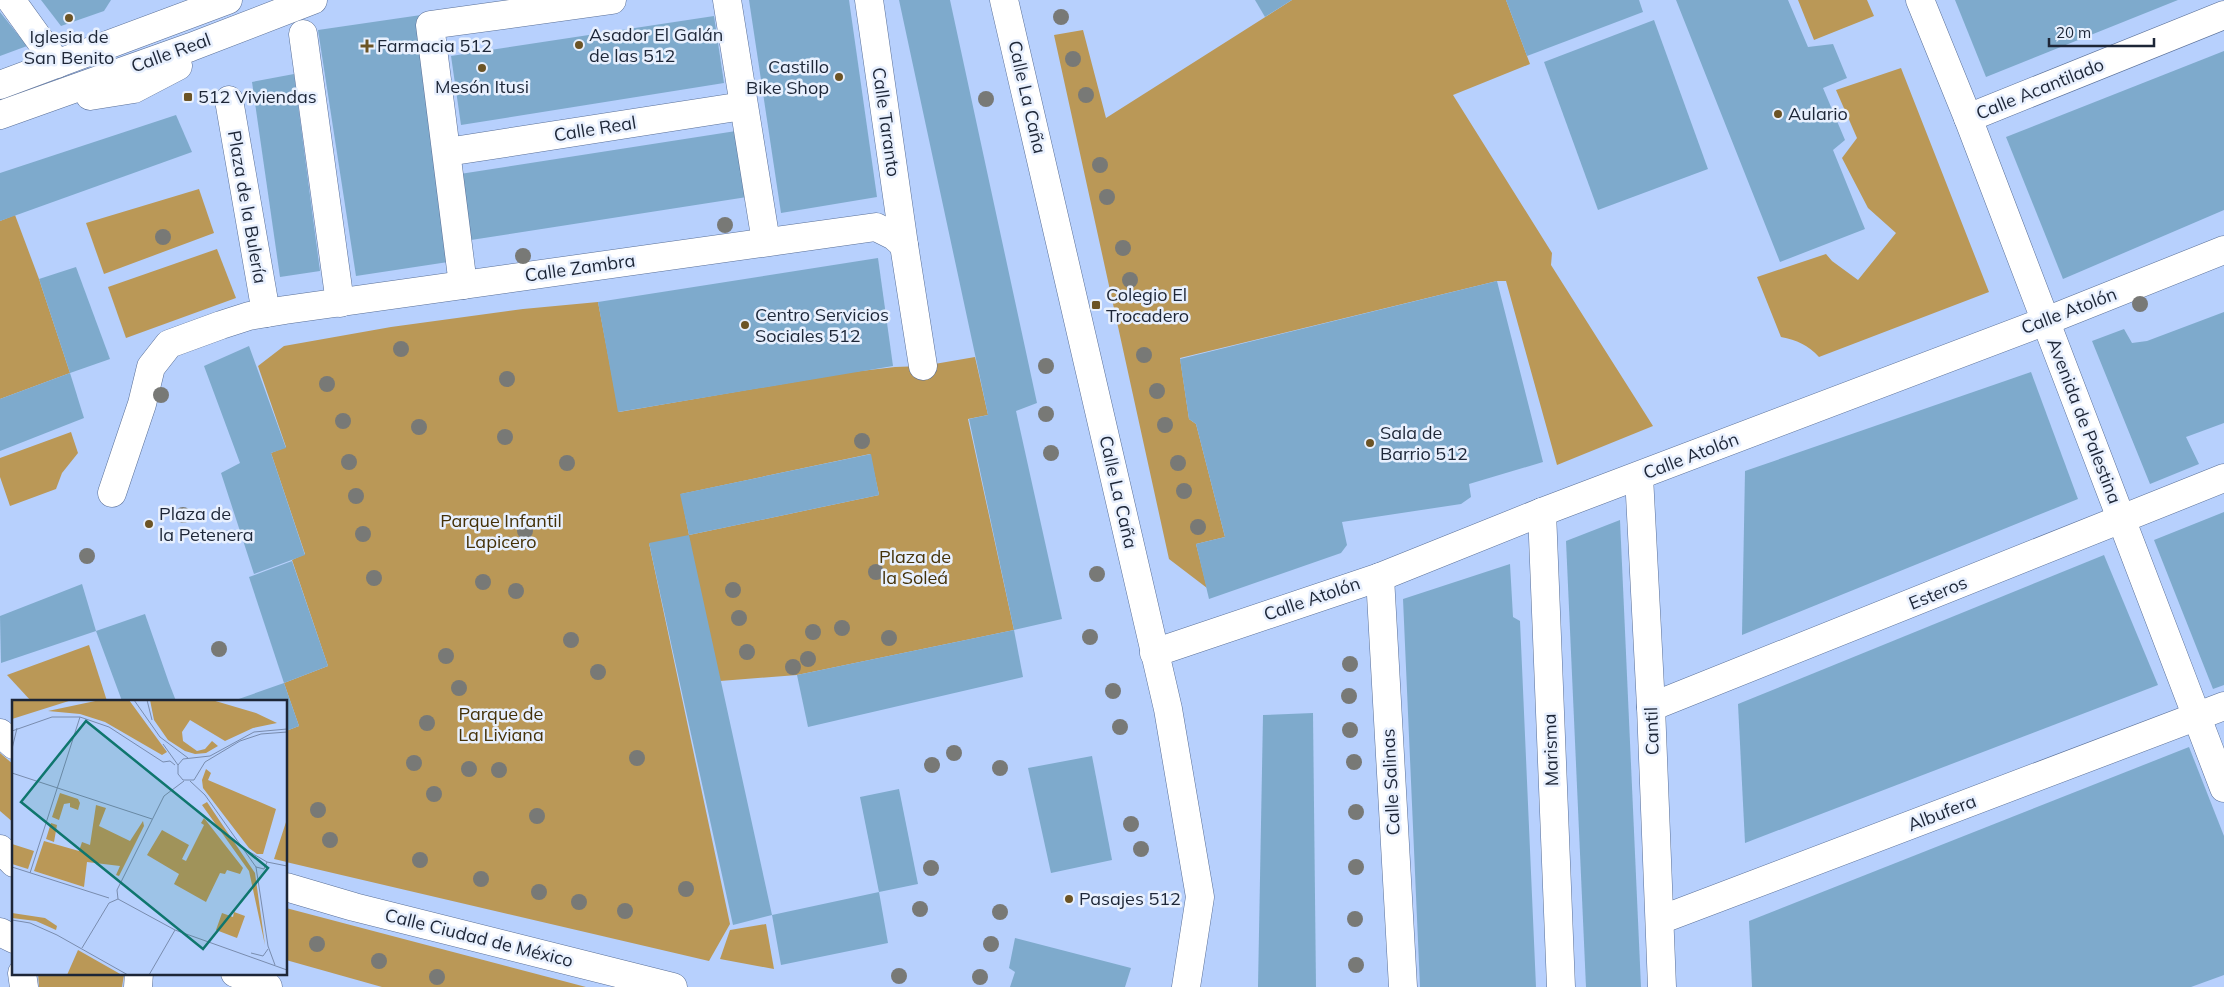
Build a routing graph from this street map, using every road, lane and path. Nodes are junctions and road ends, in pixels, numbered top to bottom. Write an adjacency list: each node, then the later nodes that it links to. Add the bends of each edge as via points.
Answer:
1 (11, 0): 12 (street)
2 (228, 0): 9 (street, Calle Real)
3 (313, 0): 16 (street, Calle Real, via 226,33 173,70 134,89 98,96 53,96)
4 (612, 0): 18 (street, via 430,25)
5 (727, 0): 15 (street)
6 (869, 0): 20 (street, Calle Taranto)
7 (1004, 0): 33 (street, Calle La Caña)
8 (1920, 0): 17 (street, Avenida de Palestina)
9 (180, 9): 12 (street, Calle Real)
10 (2224, 15): 17 (street, Calle Acantilado)
11 (303, 34): 23 (street)
12 (57, 64): 13 (street, Calle Real)
13 (0, 85)
14 (229, 100): 24 (street, Plaza de la Bulería)
15 (743, 106): 18 (street, Calle Real); 19 (street)
16 (0, 115)
17 (1968, 118): 25 (street, Avenida de Palestina)
18 (448, 152): 22 (street)
19 (766, 242): 20 (street, Calle Zambra, via 876,227); 22 (street, Calle Zambra)
20 (904, 245): 26 (street, Calle Taranto)
21 (2224, 250): 25 (street, Calle Atolón)
22 (463, 285): 23 (street, Calle Zambra)
23 (340, 303): 24 (street, Calle Zambra)
24 (275, 311): 29 (street, Calle Zambra, via 221,325 169,344 151,367)
25 (2046, 321): 27 (street, Calle Atolón); 31 (street, Avenida de Palestina)
26 (923, 366)
27 (1639, 476): 30 (street, Calle Atolón); 35 (street, Cantil)
28 (2224, 478): 31 (street, Esteros)
29 (112, 493)
30 (1542, 512): 32 (street, Calle Atolón); 55 (street, Marisma)
31 (2122, 519): 35 (street, Esteros); 36 (street, Avenida de Palestina)
32 (1380, 577): 33 (street, Calle Atolón); 54 (street, Calle Salinas)
33 (1154, 653): 53 (street, Calle La Caña, via 1168,709 1200,897)
34 (2224, 706): 36 (street, Albufera)
35 (1651, 707): 43 (street, Cantil)
36 (2196, 717): 39 (street, Avenida de Palestina); 43 (street, Albufera)
37 (0, 733): 38 (street)
38 (12, 742)
39 (2224, 788)
40 (0, 849): 41 (street)
41 (12, 861)
42 (288, 888): 52 (street, Calle Ciudad de México)
43 (1660, 920): 56 (street, Cantil)
44 (0, 932): 45 (street)
45 (12, 938)
46 (22, 974): 49 (street)
47 (139, 974): 50 (street)
48 (237, 974): 51 (street)
49 (24, 987)
50 (138, 987)
51 (268, 987)
52 (672, 987)
53 (1186, 987)
54 (1403, 987)
55 (1561, 987)
56 (1662, 987)

